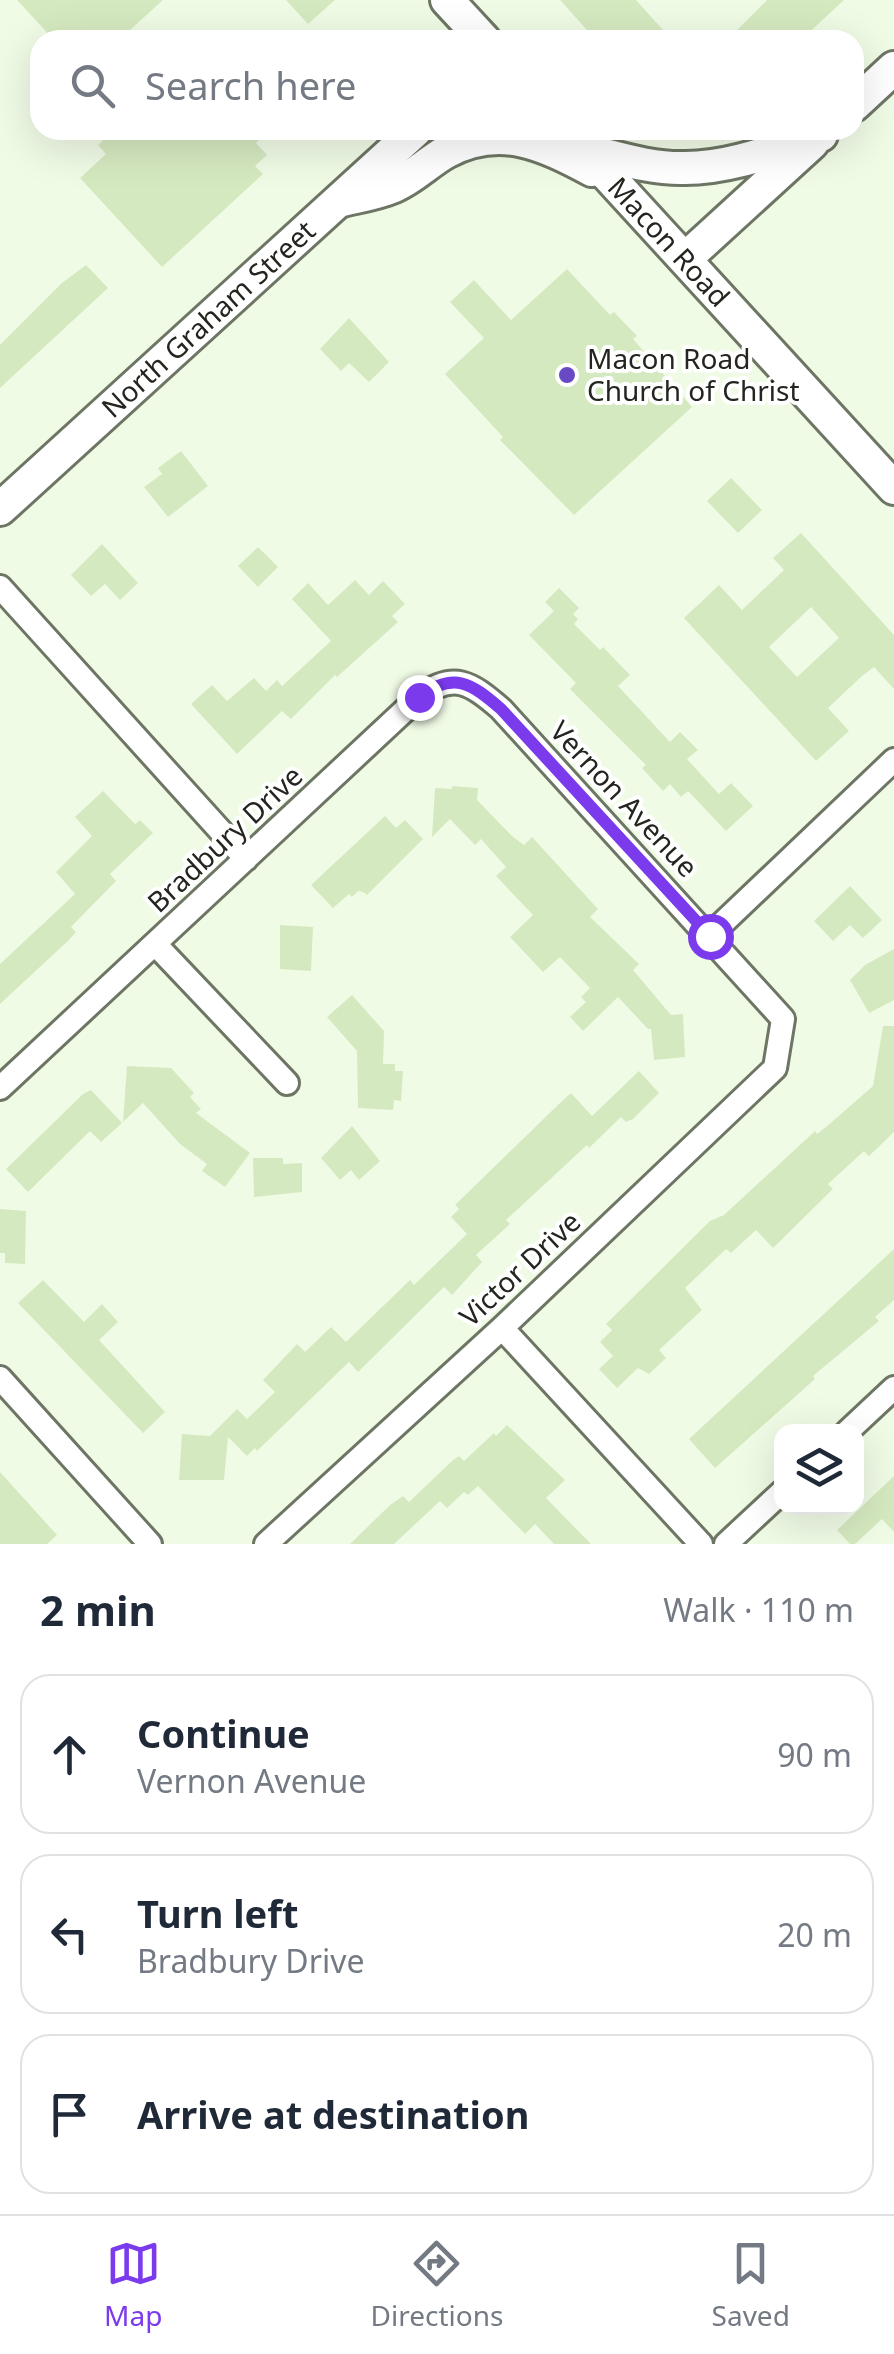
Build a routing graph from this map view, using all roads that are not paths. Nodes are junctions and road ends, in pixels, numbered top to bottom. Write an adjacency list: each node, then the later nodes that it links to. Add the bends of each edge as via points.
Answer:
1 (448, 0): 2 (main road)
2 (475, 30)
3 (894, 68): 4 (main road)
4 (864, 96)
5 (405, 140): 12 (main road, North Graham Street)
6 (484, 140): 12 (main road, via 446,152 395,186)
7 (514, 140): 11 (main road, via 540,143)
8 (576, 140): 9 (main road, via 646,165 685,168 727,165); 11 (main road, Macon Road)
9 (800, 140)
10 (815, 140): 13 (main road)
11 (615, 182): 13 (main road, Macon Road)
12 (338, 202): 15 (main road, North Graham Street)
13 (685, 259): 14 (main road, Macon Road)
14 (894, 488)
15 (0, 509)
16 (0, 588): 19 (street)
17 (501, 709): 19 (street, Bradbury Drive, via 457,681 436,684); 20 (street, Vernon Avenue)
18 (894, 760): 20 (street)
19 (246, 859): 21 (street, Bradbury Drive)
20 (710, 936): 22 (street, Vernon Avenue)
21 (156, 945): 23 (street); 24 (street, Bradbury Drive)
22 (783, 1019): 25 (street, Victor Drive, via 775,1068)
23 (287, 1083)
24 (0, 1088)
25 (502, 1328): 31 (street, Victor Drive); 32 (street)
26 (0, 1378): 30 (street)
27 (894, 1388): 28 (street)
28 (856, 1424)
29 (774, 1499): 33 (street)
30 (150, 1544)
31 (266, 1544)
32 (701, 1544)
33 (726, 1544)

